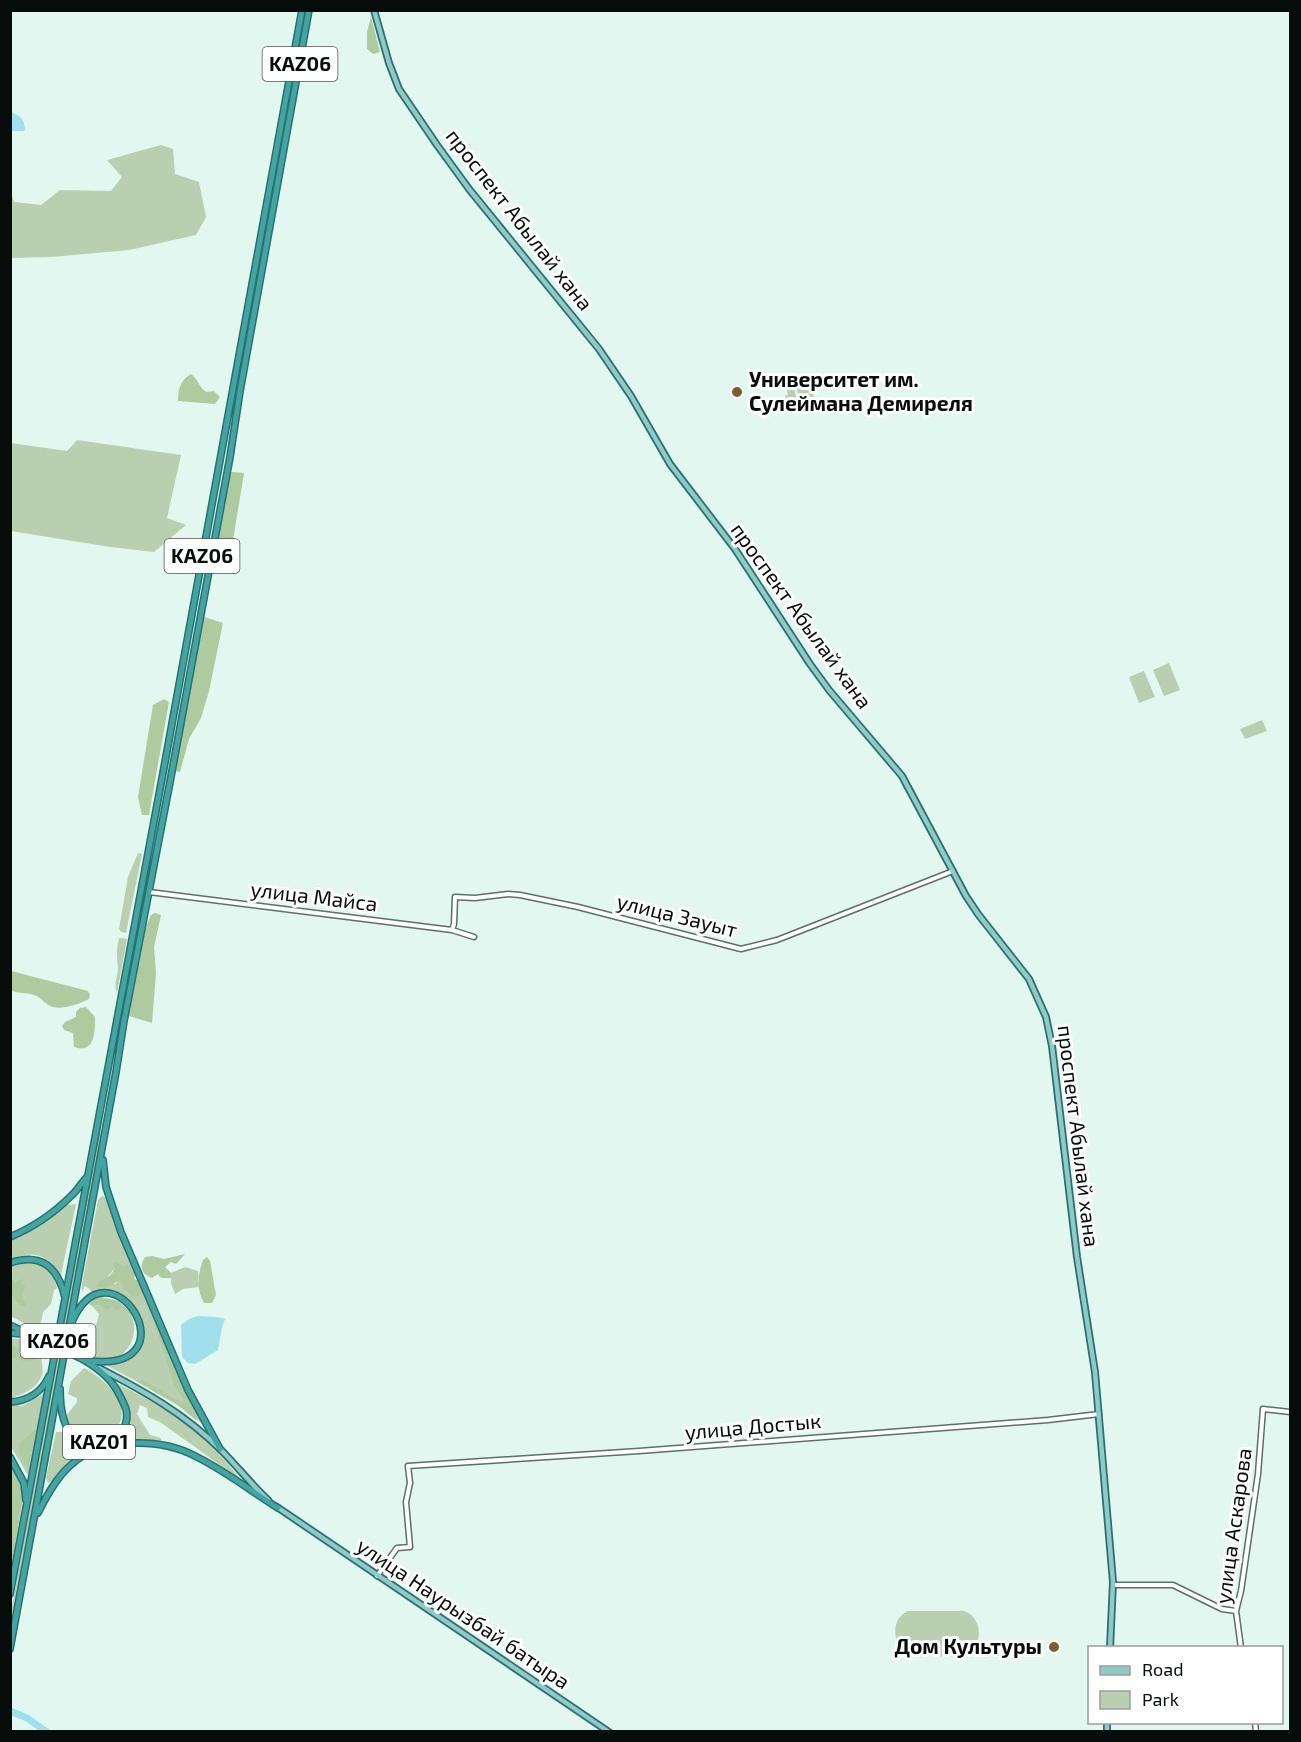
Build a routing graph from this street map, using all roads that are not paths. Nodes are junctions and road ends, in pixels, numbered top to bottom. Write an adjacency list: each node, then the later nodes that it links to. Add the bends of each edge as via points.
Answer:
1 (302, 10): 8 (highway, KАZ06)
2 (309, 10): 5 (highway, KАZ06)
3 (374, 10): 4 (main road, проспект Абылай хана, via 399,88 437,145 599,349 670,464 735,549 829,690 902,776)
4 (953, 871): 6 (street, улица Зауыт, via 777,940 741,949 578,907 508,894 455,897); 23 (main road, проспект Абылай хана, via 978,914 1029,979 1046,1017)
5 (149, 892): 6 (street, улица Майса); 9 (highway, KАZ06)
6 (452, 930): 7 (street, улица Майса)
7 (474, 937)
8 (102, 1102): 9 (highway); 11 (highway, KАZ06)
9 (110, 1104): 10 (highway, KАZ06)
10 (103, 1144): 16 (highway, KАZ06); 24 (highway, via 106,1187 121,1232 188,1390)
11 (88, 1176): 12 (highway, via 51,1215); 14 (highway, KАZ06)
12 (10, 1237)
13 (10, 1263): 14 (highway, via 26,1259 49,1267 60,1279)
14 (66, 1301): 18 (highway, KАZ06)
15 (11, 1327): 17 (highway, KАZ01, bridge)
16 (67, 1334): 17 (highway, via 79,1310 95,1294 119,1296 137,1314 141,1336 129,1355 109,1362); 19 (highway, KАZ06)
17 (84, 1360): 20 (highway, KАZ01)
18 (54, 1364): 21 (highway, via 48,1380 33,1396); 26 (highway, KАZ06)
19 (61, 1366): 20 (highway, KАZ01, via 62,1415 72,1436 88,1443 113,1438 127,1422 126,1407 118,1391); 28 (highway, KАZ06)
20 (96, 1367): 24 (main road, улица Наурызбай батыра, via 173,1409)
21 (10, 1402)
22 (1290, 1412): 32 (street, улица Аскарова, via 1263,1409 1258,1474)
23 (1099, 1414): 29 (street, улица Достык, via 408,1466 410,1547 397,1548); 30 (main road, проспект Абылай хана)
24 (220, 1449): 27 (main road, улица Наурызбай батыра)
25 (10, 1457): 26 (highway, via 24,1483)
26 (27, 1505): 31 (highway, KАZ06)
27 (278, 1508): 28 (highway, via 195,1455 159,1444 137,1443 96,1451 73,1462 42,1505); 29 (main road, улица Наурызбай батыра)
28 (33, 1532): 35 (highway, KАZ06)
29 (376, 1576): 36 (main road, улица Наурызбай батыра)
30 (1113, 1586): 32 (street, via 1173,1585 1222,1609); 33 (main road, проспект Абылай хана)
31 (10, 1594)
32 (1236, 1611): 34 (street, улица Аскарова)
33 (1110, 1646)
34 (1241, 1646)
35 (10, 1649)
36 (609, 1731)

